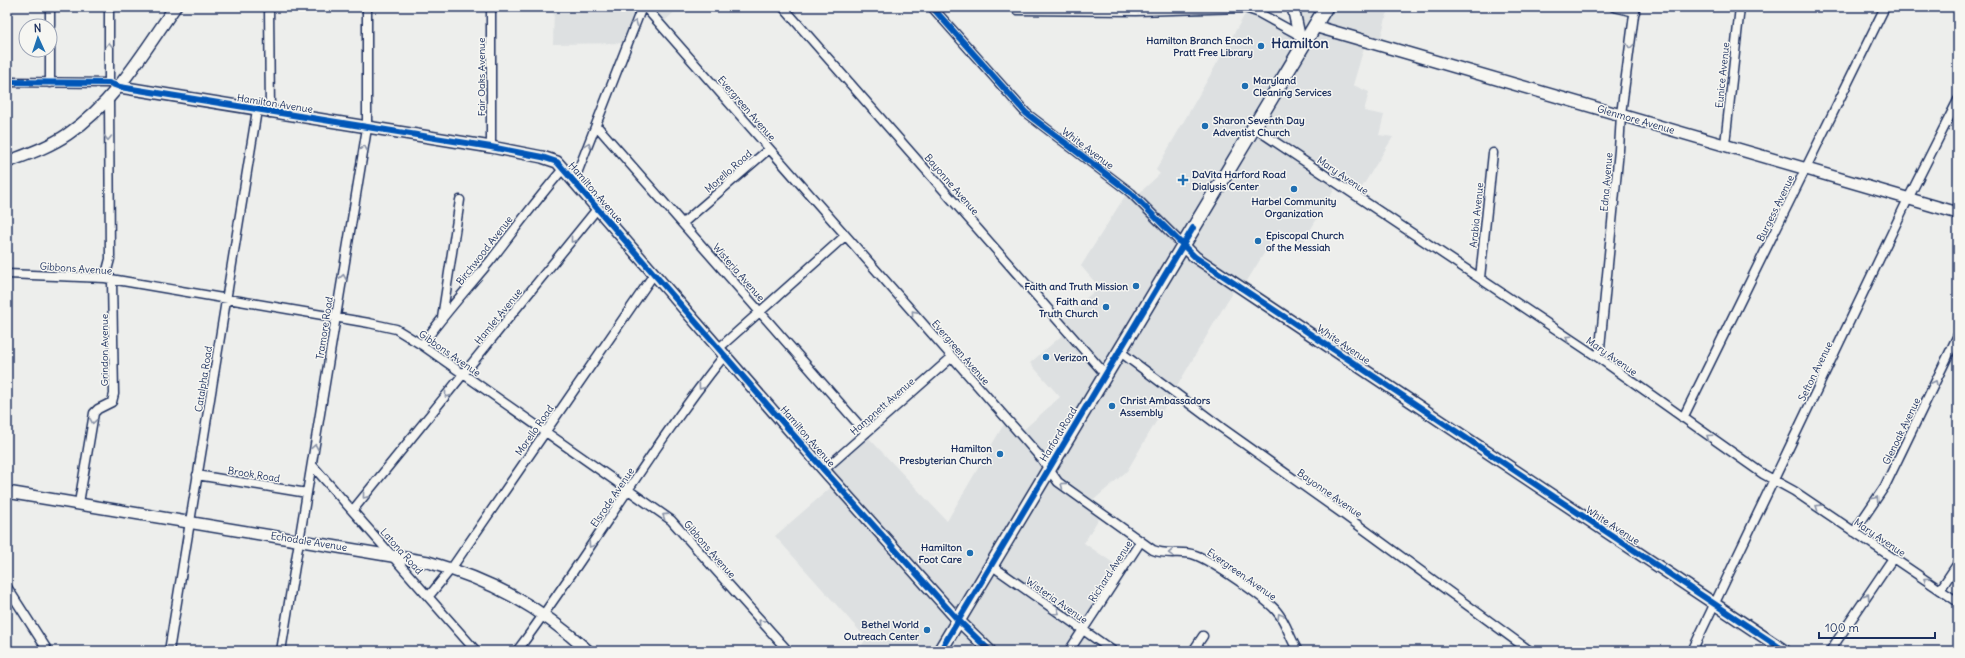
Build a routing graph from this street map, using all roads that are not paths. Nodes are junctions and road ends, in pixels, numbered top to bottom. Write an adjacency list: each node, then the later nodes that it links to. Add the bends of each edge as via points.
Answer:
1 (50, 7): 19 (street)
2 (109, 7): 25 (street, one-way to 2)
3 (175, 7): 18 (street)
4 (269, 7): 29 (street)
5 (367, 7): 33 (street, Tramore Road)
6 (491, 7): 35 (street, Fair Oaks Avenue)
7 (642, 7): 31 (street, one-way to 7)
8 (645, 7): 36 (street, Evergreen Avenue)
9 (783, 7): 64 (street, Bayonne Avenue)
10 (932, 7): 48 (street, White Avenue, via 1026,113 1131,193)
11 (1293, 7): 21 (street)
12 (1326, 7): 20 (main road, Harford Road)
13 (1614, 7): 17 (street)
14 (1740, 7): 34 (street, Eunice Avenue)
15 (1885, 7): 39 (street, Burgess Avenue)
16 (1016, 10): 21 (street, via 1136,11 1245,8 1257,12)
17 (1635, 10): 30 (street, Edna Avenue, one-way to 30)
18 (167, 12): 25 (street)
19 (50, 18)
20 (1314, 26): 21 (main road, Harford Road); 30 (street, Glenmore Avenue)
21 (1302, 38): 32 (main road, Harford Road)
22 (50, 58): 24 (street)
23 (7, 82): 24 (street, Hamilton Avenue)
24 (50, 82): 25 (street, Hamilton Avenue)
25 (114, 85): 26 (street); 28 (street, Hamilton Avenue)
26 (109, 99): 38 (street, via 68,134); 52 (street, Grindon Avenue, one-way to 52)
27 (1958, 100): 42 (street, Sefton Avenue)
28 (257, 110): 29 (street, Hamilton Avenue); 53 (street, Catalpha Road)
29 (270, 112): 33 (street, Hamilton Avenue)
30 (1621, 114): 34 (street, Glenmore Avenue); 62 (street, Edna Avenue)
31 (596, 125): 41 (street, one-way to 31); 46 (street, Wisteria Avenue)
32 (1253, 127): 48 (main road, Harford Road); 51 (street, Mary Avenue)
33 (367, 128): 35 (street, Hamilton Avenue); 55 (street, Tramore Road, one-way to 33)
34 (1725, 144): 39 (street, Glenmore Avenue)
35 (491, 147): 40 (street, Hamilton Avenue, via 551,159)
36 (768, 149): 46 (street, Morello Road); 47 (street, Evergreen Avenue)
37 (1493, 153): 51 (street, Arabia Avenue)
38 (7, 162)
39 (1806, 168): 42 (street, Glenmore Avenue); 65 (street, Burgess Avenue)
40 (563, 169): 41 (street, Hamilton Avenue); 56 (street, Birchwood Avenue)
41 (574, 181): 44 (street, Hamilton Avenue)
42 (1908, 199): 45 (street, Glenmore Avenue); 72 (street, Sefton Avenue)
43 (460, 200): 56 (street)
44 (597, 209): 50 (street, Hamilton Avenue); 63 (street, Hamlet Avenue, one-way to 63)
45 (1958, 213)
46 (683, 223): 54 (street, Wisteria Avenue)
47 (845, 236): 54 (street, Elsrode Avenue); 61 (street, Evergreen Avenue, one-way to 47)
48 (1183, 246): 59 (main road, Harford Road); 91 (street, White Avenue, via 1195,257)
49 (7, 274): 52 (street, Gibbons Avenue)
50 (654, 274): 60 (street, Hamilton Avenue); 66 (street, Morello Road)
51 (1480, 278): 62 (street, Mary Avenue, one-way to 51)
52 (109, 279): 53 (street, Gibbons Avenue); 76 (street, Grindon Avenue, one-way to 76, via 114,394 112,402 94,413)
53 (226, 300): 55 (street, Gibbons Avenue); 71 (street, Catalpha Road)
54 (760, 312): 60 (street, Elsrode Avenue); 67 (street, Wisteria Avenue)
55 (336, 318): 58 (street, Gibbons Avenue, via 392,327); 68 (street, Tramore Road, one-way to 55)
56 (442, 318): 58 (street, Birchwood Avenue)
57 (1958, 335): 79 (street, Glenoak Avenue, one-way to 57, via 1885,486)
58 (422, 345): 63 (street, Gibbons Avenue)
59 (1119, 351): 64 (main road, Harford Road); 109 (street, Bayonne Avenue)
60 (721, 352): 70 (street, Hamilton Avenue); 73 (street, Elsrode Avenue, one-way to 73)
61 (952, 357): 67 (street, Hampnett Avenue); 69 (street, Evergreen Avenue)
62 (1599, 358): 65 (street, Mary Avenue)
63 (463, 374): 66 (street, Gibbons Avenue); 77 (street, Hamlet Avenue, one-way to 77)
64 (1105, 374): 69 (main road, Harford Road)
65 (1683, 418): 72 (street, Mary Avenue, one-way to 65)
66 (545, 433): 73 (street, Gibbons Avenue); 86 (street, Morello Road)
67 (866, 433): 70 (street, Hampnett Avenue)
68 (312, 465): 75 (street, Tramore Road); 77 (street, Latona Road)
69 (1048, 469): 81 (street, Evergreen Avenue, one-way to 69, via 1058,482); 85 (main road, Harford Road)
70 (824, 470): 93 (street, Hamilton Avenue)
71 (197, 475): 75 (street, Brook Road); 78 (street, Catalpha Road)
72 (1773, 480): 79 (street, Mary Avenue, one-way to 72, via 1794,491); 91 (street, Sefton Avenue)
73 (629, 490): 92 (street, Elsrode Avenue, one-way to 92); 102 (street, Gibbons Avenue, one-way to 73, via 677,525)
74 (7, 492): 76 (street, Echodale Avenue)
75 (307, 493): 80 (street, Tramore Road)
76 (80, 503): 78 (street, Echodale Avenue)
77 (353, 510): 82 (street, Latona Road)
78 (190, 521): 80 (street, Echodale Avenue); 97 (street, Catalpha Road)
79 (1854, 532): 83 (street, Mary Avenue)
80 (300, 540): 82 (street, Echodale Avenue); 98 (street, Tramore Road)
81 (1141, 541): 94 (street, Richard Avenue); 108 (street, Evergreen Avenue, one-way to 81, via 1279,614 1270,604 1197,555 1163,554)
82 (393, 555): 86 (street, Echodale Avenue); 89 (street, Latona Road)
83 (1893, 558): 88 (street, Mary Avenue, one-way to 83); 112 (street, one-way to 83)
84 (1958, 564): 88 (street)
85 (991, 565): 93 (main road, Harford Road); 94 (street, Wisteria Avenue, one-way to 94)
86 (451, 569): 89 (street, Morello Road); 92 (street, Echodale Avenue, via 512,594)
87 (7, 586): 96 (street)
88 (1940, 590): 90 (street, Mary Avenue)
89 (429, 596): 99 (street, Latona Road)
90 (1958, 602)
91 (1714, 603): 110 (street, Sefton Avenue); 111 (street, White Avenue)
92 (544, 615): 100 (street, Elsrode Avenue); 101 (street, Echodale Avenue)
93 (958, 620): 103 (main road, Harford Road); 104 (street, Hamilton Avenue)
94 (1083, 631): 105 (street, Richard Avenue); 106 (street, Wisteria Avenue)
95 (1203, 636): 107 (street)
96 (48, 651)
97 (169, 651)
98 (281, 651)
99 (476, 651)
100 (517, 651)
101 (588, 651)
102 (788, 651)
103 (940, 651)
104 (990, 651)
105 (1069, 651)
106 (1113, 651)
107 (1193, 651)
108 (1298, 651)
109 (1530, 651)
110 (1692, 651)
111 (1785, 651)
112 (1830, 651)

